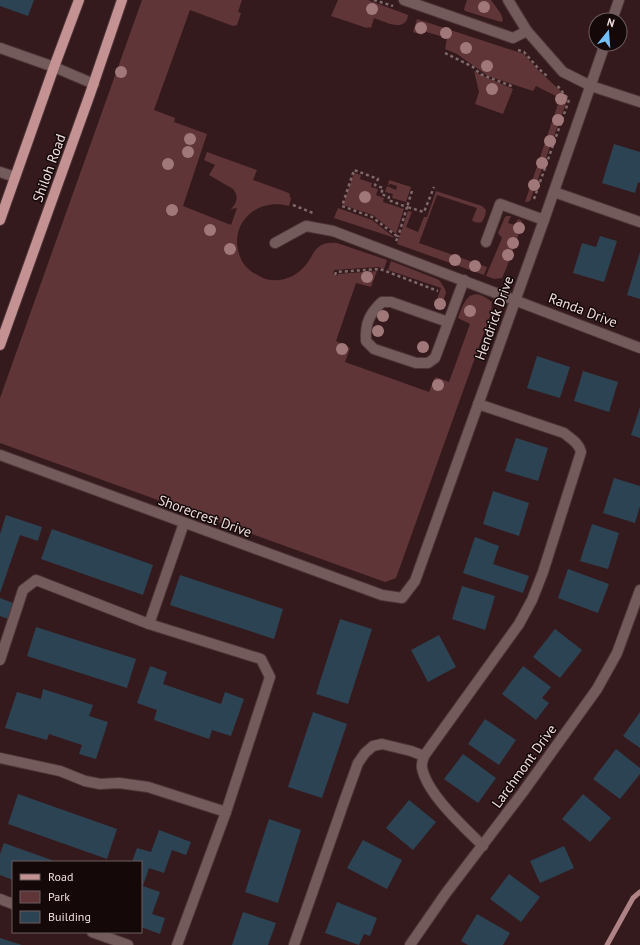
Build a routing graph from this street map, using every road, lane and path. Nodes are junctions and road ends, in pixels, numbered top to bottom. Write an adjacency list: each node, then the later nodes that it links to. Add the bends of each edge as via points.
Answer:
1 (79, 0): 13 (main road, Shiloh Road)
2 (122, 0): 14 (main road, Shiloh Road)
3 (374, 0): 6 (path)
4 (508, 0): 8 (street)
5 (619, 0): 7 (street)
6 (400, 4): 8 (street, via 513,38)
7 (615, 12)
8 (527, 31): 15 (street, via 563,72)
9 (0, 48): 13 (street)
10 (517, 49): 23 (path, via 524,52 569,100)
11 (602, 52): 15 (street, Hendrick Drive)
12 (445, 53): 16 (path, via 473,67 480,74)
13 (54, 67): 14 (street); 19 (main road, Shiloh Road)
14 (94, 84): 37 (main road, Shiloh Road)
15 (591, 86): 17 (street); 22 (street, Hendrick Drive)
16 (514, 87)
17 (640, 102)
18 (0, 172): 19 (street)
19 (15, 177): 25 (main road, Shiloh Road)
20 (434, 187): 24 (path, via 424,212)
21 (412, 191): 24 (path)
22 (554, 192): 26 (street, Hendrick Drive); 27 (street)
23 (534, 199)
24 (407, 207): 28 (path); 28 (path, via 388,200 389,197 381,194 383,188 375,185 378,178 354,170 342,206 372,217)
25 (0, 220)
26 (544, 220): 30 (street, via 500,204); 35 (street, Hendrick Drive)
27 (640, 222)
28 (398, 237): 29 (path)
29 (396, 242)
30 (486, 242)
31 (275, 243): 33 (street, Randa Drive, via 306,226 333,231)
32 (335, 275): 34 (path, via 336,272 380,269)
33 (464, 280): 35 (street, Randa Drive); 36 (street)
34 (438, 290)
35 (516, 299): 38 (street, Randa Drive); 39 (street, Hendrick Drive)
36 (448, 322): 36 (street, via 435,358 428,363 416,363 374,349 366,341 365,330 373,311 382,302 391,302)
37 (0, 345)
38 (640, 348)
39 (478, 404): 43 (street, Hendrick Drive, via 415,581); 46 (street, via 564,433 575,442 581,452 546,566 532,600 519,624)
40 (0, 455): 41 (street, Shorecrest Drive)
41 (184, 523): 43 (street, Shorecrest Drive, via 382,595); 44 (street)
42 (640, 590): 49 (street, Larchmont Drive, via 618,653 597,689)
43 (402, 598)
44 (149, 624): 45 (street, via 36,580 22,590); 48 (street, via 261,659 270,677)
45 (0, 660)
46 (424, 756): 49 (street, via 421,766 428,783); 56 (street, via 382,744 373,746 358,763)
47 (0, 758): 48 (street, via 60,771 85,782 148,787)
48 (226, 812): 55 (street)
49 (483, 846): 57 (street, Larchmont Drive)
50 (0, 899): 51 (street)
51 (12, 904)
52 (94, 933): 53 (street)
53 (107, 941): 54 (street)
54 (128, 945)
55 (177, 945)
56 (294, 945)
57 (410, 945)

